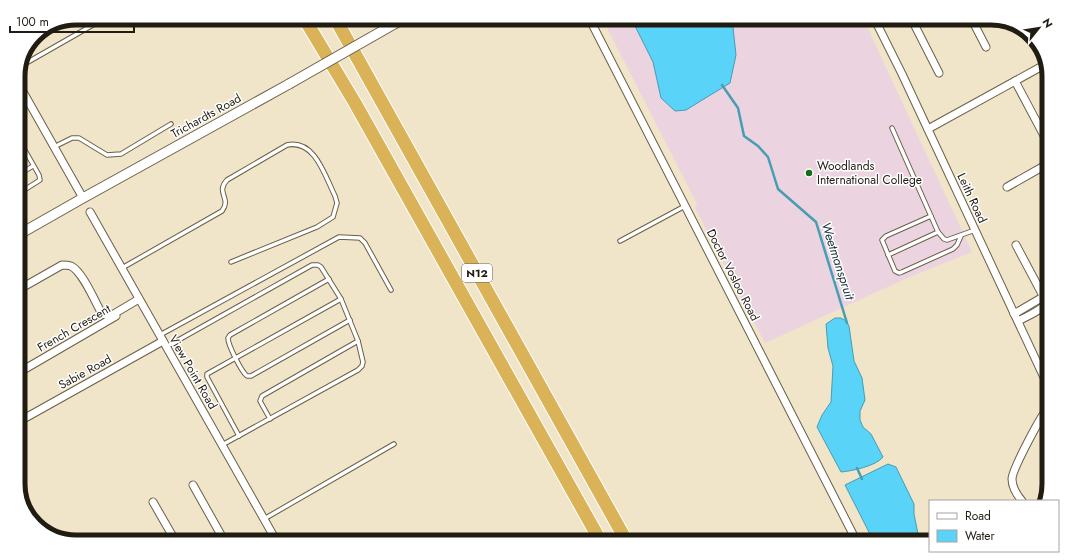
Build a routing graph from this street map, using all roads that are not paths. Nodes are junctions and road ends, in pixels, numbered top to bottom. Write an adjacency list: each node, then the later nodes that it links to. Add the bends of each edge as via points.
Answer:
1 (93, 25): 10 (lane)
2 (308, 25): 68 (highway, N12)
3 (338, 25): 69 (highway, N12)
4 (391, 25): 26 (street, Trichardts Road, bridge)
5 (593, 25): 27 (street, Doctor Vosloo Road)
6 (877, 25): 17 (street, Leith Road)
7 (915, 25): 12 (street)
8 (974, 25): 9 (street)
9 (986, 47)
10 (27, 62)
11 (1041, 67): 13 (street)
12 (938, 73)
13 (1015, 81): 17 (street); 18 (street)
14 (25, 95): 19 (street)
15 (171, 124): 19 (lane, via 121,154 108,155 79,138 72,138)
16 (892, 128): 29 (lane)
17 (928, 129): 31 (street, Leith Road)
18 (1042, 132)
19 (54, 147): 26 (street)
20 (25, 150): 21 (lane)
21 (34, 166): 23 (lane); 25 (lane, via 40,180)
22 (1042, 167): 24 (street)
23 (25, 171)
24 (1007, 187)
25 (25, 190)
26 (83, 198): 30 (street, Trichardts Road)
27 (685, 206): 34 (lane); 70 (street, Doctor Vosloo Road)
28 (90, 212): 38 (street, View Point Road)
29 (931, 216): 32 (lane); 36 (lane, via 883,238)
30 (25, 230)
31 (975, 230): 33 (lane); 47 (street, Leith Road)
32 (938, 232): 33 (lane, via 947,240); 36 (lane)
33 (961, 236): 36 (lane, via 953,249 899,273 895,271)
34 (620, 242)
35 (1016, 245): 42 (street)
36 (888, 255)
37 (231, 262): 38 (lane, via 317,227 333,217 335,196 316,157 301,145 287,145 227,180 222,189 226,200 222,211)
38 (122, 268): 44 (street, View Point Road)
39 (329, 279): 43 (lane); 50 (lane, via 321,266 312,265); 52 (lane, via 230,335 228,341)
40 (25, 286): 44 (street, French Crescent, via 62,265 67,265 82,277 102,314 112,315)
41 (391, 290): 50 (lane, via 365,243 360,238 339,237)
42 (1042, 291)
43 (341, 299): 48 (lane); 52 (lane)
44 (139, 300): 50 (street, View Point Road); 53 (street, French Crescent)
45 (1042, 302): 47 (street)
46 (1042, 304): 49 (street)
47 (1014, 314): 49 (street, Leith Road)
48 (350, 320): 51 (lane); 52 (lane, via 250,376 244,373)
49 (1018, 321): 54 (street, Leith Road)
50 (163, 341): 56 (street, Sabie Road); 60 (street, View Point Road)
51 (358, 341): 57 (lane, via 363,362 358,370); 57 (lane, via 262,396 260,401)
52 (236, 357): 58 (lane, via 209,372 207,377)
53 (25, 369)
54 (1042, 373)
55 (1042, 417): 62 (street, via 1012,474 1013,486)
56 (25, 418)
57 (270, 419): 58 (lane)
58 (239, 436): 60 (lane)
59 (394, 444): 64 (lane)
60 (222, 445): 64 (street, View Point Road)
61 (193, 485): 66 (street)
62 (1021, 500)
63 (153, 502): 65 (street)
64 (264, 519): 67 (street, View Point Road)
65 (172, 535)
66 (221, 535)
67 (273, 535)
68 (597, 535)
69 (623, 535)
70 (853, 535)

